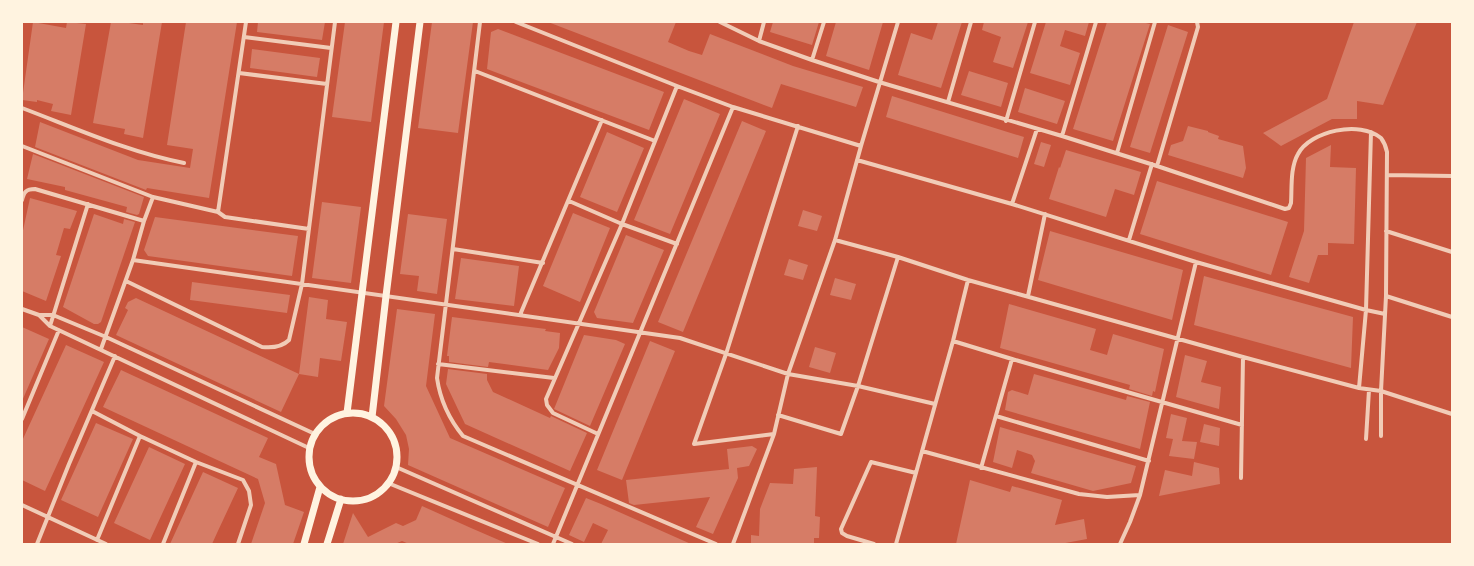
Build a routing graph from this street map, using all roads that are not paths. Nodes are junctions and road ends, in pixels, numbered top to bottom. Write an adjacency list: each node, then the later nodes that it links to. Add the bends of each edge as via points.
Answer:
1 (246, 22): 16 (street)
2 (335, 22): 18 (street)
3 (396, 22): 66 (main road)
4 (420, 22): 67 (main road)
5 (480, 22): 20 (street)
6 (516, 22): 24 (street)
7 (720, 22): 17 (street)
8 (764, 22): 17 (street)
9 (824, 22): 19 (street)
10 (898, 22): 22 (street)
11 (971, 22): 25 (street)
12 (1035, 22): 29 (street)
13 (1096, 22): 33 (street)
14 (1155, 22): 37 (street)
15 (1197, 22): 40 (street, via 1198,27)
16 (244, 37): 18 (street); 21 (street)
17 (759, 41): 19 (street)
18 (331, 48): 23 (street)
19 (812, 60): 22 (street)
20 (475, 71): 28 (street); 57 (street)
21 (239, 73): 23 (street); 48 (street)
22 (879, 82): 25 (street); 36 (street)
23 (327, 84): 52 (street)
24 (677, 86): 26 (street); 34 (street)
25 (948, 102): 29 (street)
26 (733, 107): 30 (street); 56 (street)
27 (22, 108): 39 (street, via 137,151)
28 (602, 120): 34 (street); 45 (street)
29 (1006, 120): 31 (street)
30 (798, 126): 36 (street); 86 (street)
31 (1037, 129): 33 (street); 47 (street)
32 (1371, 132): 40 (street, via 1352,128 1338,130 1326,133 1304,147 1294,162 1291,203 1289,208 1285,209); 41 (street, via 1385,145); 72 (street)
33 (1062, 136): 37 (street)
34 (655, 141): 51 (street)
35 (22, 146): 43 (street)
36 (861, 146): 38 (street)
37 (1118, 153): 40 (street)
38 (857, 160): 47 (street); 54 (street)
39 (184, 162)
40 (1154, 165): 55 (street)
41 (1387, 175): 42 (street); 53 (street)
42 (1452, 176)
43 (153, 197): 48 (street); 50 (street)
44 (22, 200): 46 (street, via 27,190 35,189)
45 (569, 201): 51 (street); 62 (street)
46 (88, 204): 50 (street); 76 (street)
47 (1012, 204): 49 (street)
48 (218, 212): 52 (street, via 225,217)
49 (1045, 214): 55 (street); 68 (street)
50 (144, 222): 60 (street)
51 (622, 224): 56 (street); 78 (street)
52 (309, 229): 65 (street)
53 (1386, 231): 58 (street); 69 (street)
54 (835, 240): 59 (street); 91 (street)
55 (1128, 240): 61 (street)
56 (677, 244): 81 (street)
57 (453, 249): 62 (street); 70 (street)
58 (1452, 252)
59 (898, 257): 63 (street); 93 (street)
60 (133, 260): 64 (street); 65 (street)
61 (1196, 262): 72 (street); 83 (street)
62 (543, 263): 73 (street)
63 (968, 280): 68 (street); 84 (street)
64 (126, 281): 65 (street, via 262,347 285,344 289,340); 82 (street)
65 (302, 284): 66 (street)
66 (361, 293): 67 (street); 100 (main road)
67 (386, 296): 70 (street); 104 (main road)
68 (1028, 296): 83 (street)
69 (1386, 296): 74 (street); 77 (street)
70 (447, 304): 73 (street); 90 (street)
71 (22, 309): 75 (street)
72 (1366, 310): 74 (street); 94 (street)
73 (520, 314): 78 (street)
74 (1385, 314): 96 (street)
75 (39, 315): 76 (street); 79 (street)
76 (53, 315): 79 (street); 82 (street)
77 (1452, 317)
78 (578, 323): 81 (street); 92 (street)
79 (50, 326): 80 (street)
80 (59, 330): 85 (street); 105 (street)
81 (641, 332): 86 (street, via 680,338); 108 (street)
82 (106, 337): 85 (street); 107 (street)
83 (1178, 338): 88 (street); 97 (street)
84 (953, 341): 89 (street); 98 (street)
85 (101, 349): 87 (street)
86 (726, 354): 91 (street); 109 (street, via 694,444)
87 (115, 356): 99 (street); 113 (street)
88 (1243, 357): 94 (street); 106 (street)
89 (1012, 359): 97 (street); 103 (street)
90 (438, 364): 92 (street); 122 (street, via 437,378 443,402 463,436)
91 (788, 374): 93 (street); 102 (street)
92 (554, 378): 108 (street, via 546,399 550,410)
93 (858, 386): 98 (street); 102 (street, via 841,434)
94 (1359, 388): 95 (street)
95 (1369, 390): 96 (street); 112 (street)
96 (1381, 391): 101 (street); 111 (street)
97 (1163, 403): 106 (street); 115 (street)
98 (935, 404): 114 (street)
99 (92, 411): 110 (street); 127 (street)
100 (346, 413): 104 (main road); 107 (main road, via 328,420)
101 (1452, 414)
102 (778, 415): 109 (street)
103 (996, 416): 115 (street); 118 (street)
104 (372, 417): 117 (main road, via 384,425 393,438 397,451)
105 (22, 419)
106 (1242, 425): 120 (street)
107 (315, 434): 113 (main road)
108 (598, 434): 122 (street)
109 (774, 434): 140 (street)
110 (140, 436): 116 (street); 129 (street)
111 (1381, 436)
112 (1366, 439)
113 (309, 448): 123 (main road, via 310,468)
114 (922, 451): 118 (street); 119 (street)
115 (1149, 461): 124 (street)
116 (196, 462): 132 (street); 133 (street, via 243,480 246,485 251,496 251,504)
117 (396, 467): 121 (main road); 128 (street)
118 (981, 468): 124 (street, via 1079,494 1107,497)
119 (916, 473): 141 (street, via 872,462 842,533); 142 (street)
120 (1241, 478)
121 (388, 483): 125 (main road, via 379,493 367,499); 136 (street)
122 (577, 485): 128 (street); 139 (street)
123 (320, 486): 125 (main road, via 329,494); 134 (main road)
124 (1140, 495): 143 (street)
125 (341, 499): 135 (main road)
126 (22, 505): 127 (street)
127 (48, 516): 129 (street); 130 (street)
128 (555, 537): 137 (street); 138 (street)
129 (97, 540): 131 (street)
130 (37, 544)
131 (106, 544)
132 (163, 544)
133 (238, 544)
134 (304, 544)
135 (327, 544)
136 (538, 544)
137 (552, 544)
138 (572, 544)
139 (716, 544)
140 (733, 544)
141 (874, 544)
142 (896, 544)
143 (1120, 544)

